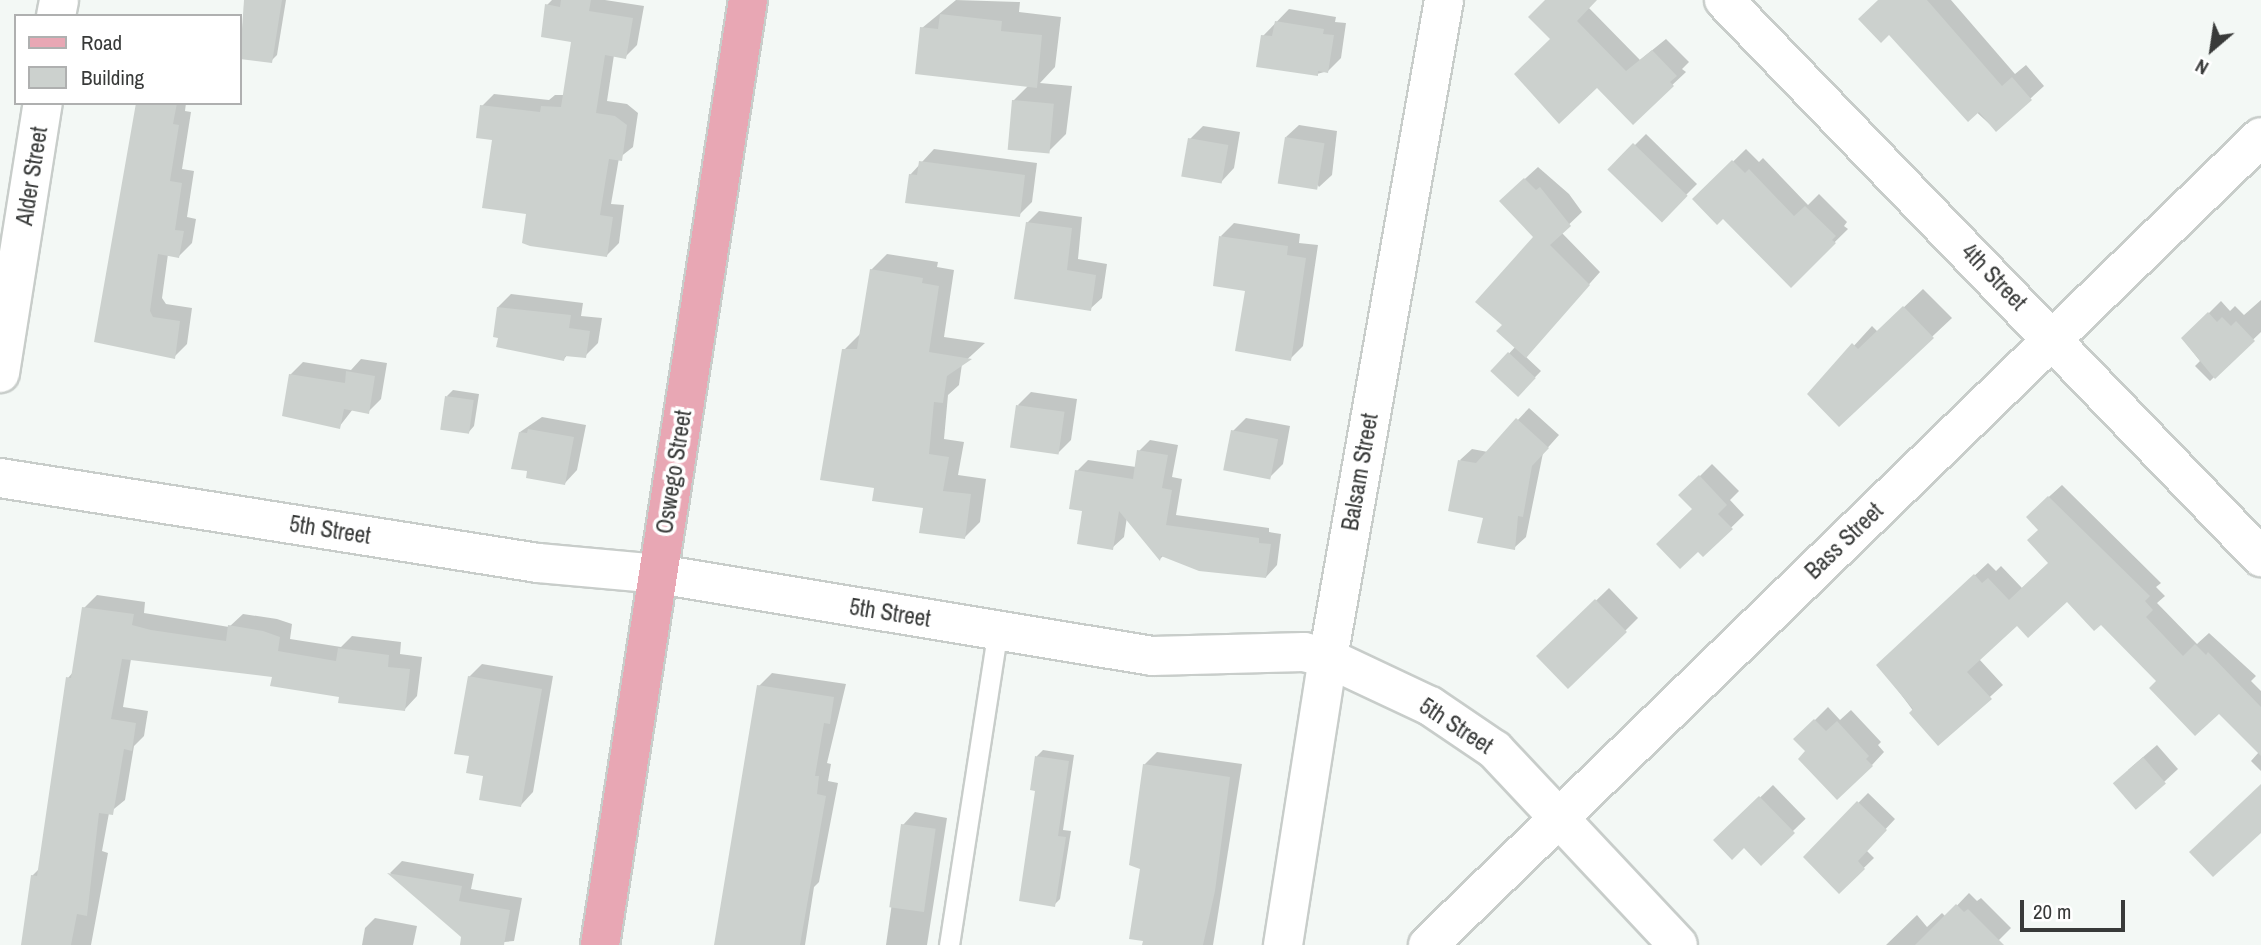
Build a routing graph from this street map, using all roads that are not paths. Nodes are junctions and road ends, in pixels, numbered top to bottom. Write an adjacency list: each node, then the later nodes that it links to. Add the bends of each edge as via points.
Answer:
1 (748, 0): 10 (main road, Oswego Street)
2 (1444, 0): 12 (street, Balsam Street)
3 (1724, 0): 6 (street, 4th Street)
4 (43, 105): 7 (street, Alder Street)
5 (2261, 137): 6 (street, Bass Street)
6 (2053, 339): 9 (street, 4th Street); 13 (street, Bass Street)
7 (0, 373)
8 (0, 478): 10 (street, 5th Street, via 538,564)
9 (2261, 557)
10 (658, 575): 11 (street, 5th Street); 14 (main road, Oswego Street)
11 (998, 630): 12 (street, 5th Street, via 1152,656 1304,653); 15 (lane)
12 (1328, 657): 13 (street, 5th Street, via 1430,706 1495,750); 16 (street, Balsam Street)
13 (1559, 816): 17 (street, Bass Street); 18 (street, 5th Street)
14 (600, 945)
15 (949, 945)
16 (1283, 945)
17 (1428, 945)
18 (1678, 945)

